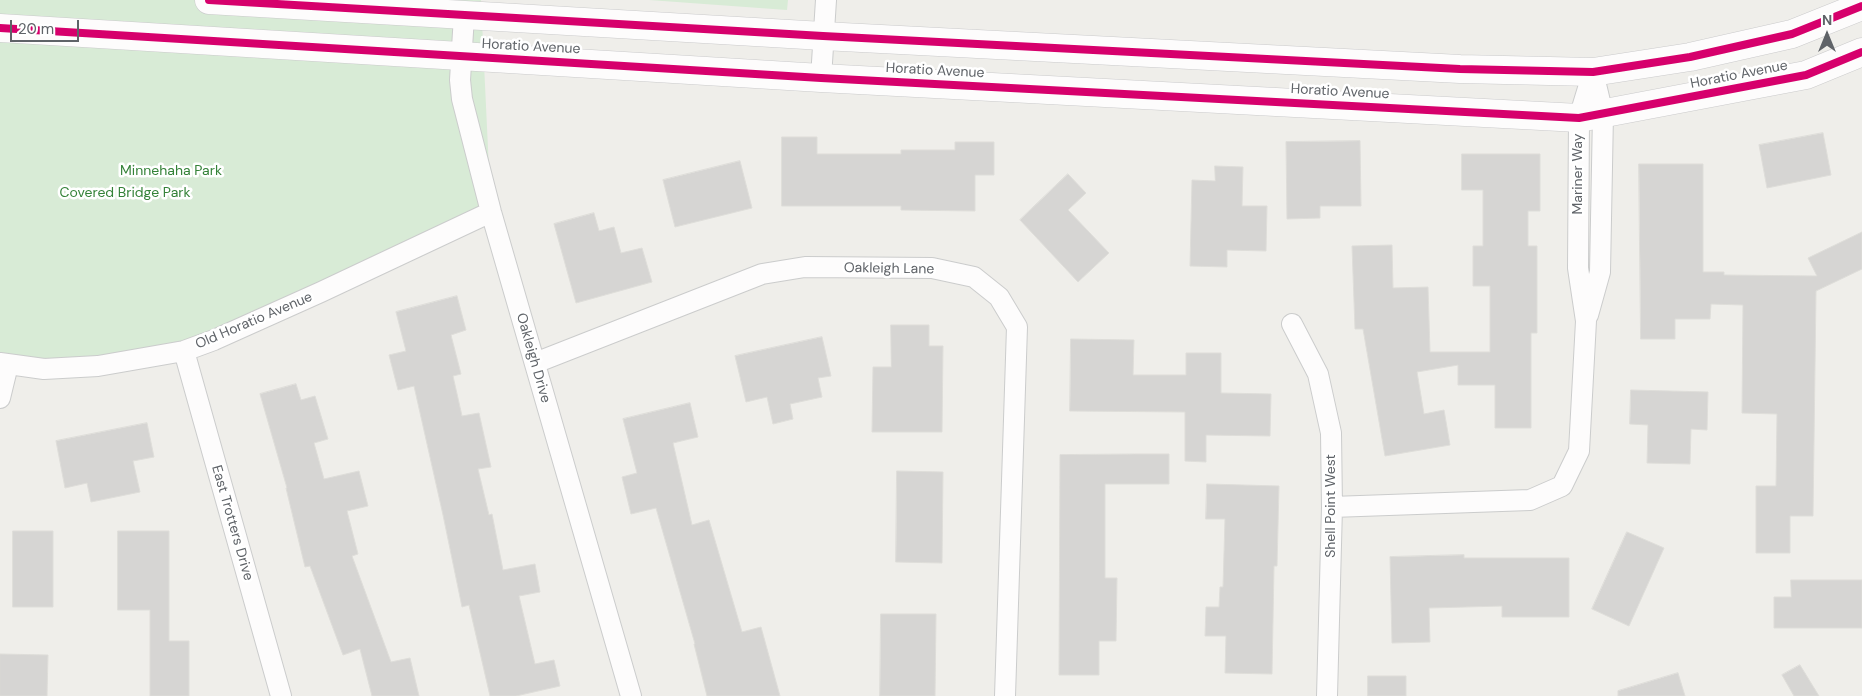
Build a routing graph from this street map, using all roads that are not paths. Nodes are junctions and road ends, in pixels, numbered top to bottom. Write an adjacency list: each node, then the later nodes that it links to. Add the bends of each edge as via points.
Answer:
1 (208, 0): 4 (main road, Horatio Avenue)
2 (826, 0): 6 (street)
3 (1862, 6): 9 (main road, Horatio Avenue, via 1792,34 1690,57)
4 (464, 16): 6 (main road, Horatio Avenue); 8 (street, Oakleigh Drive)
5 (0, 28): 8 (main road, Horatio Avenue)
6 (823, 36): 9 (main road, Horatio Avenue, via 1460,69); 10 (street)
7 (1862, 52): 11 (main road, Horatio Avenue, via 1806,75)
8 (461, 56): 10 (main road, Horatio Avenue); 12 (street, Oakleigh Drive, via 462,99)
9 (1593, 72): 11 (street, Mariner Way)
10 (821, 78): 11 (main road, Horatio Avenue)
11 (1591, 116): 18 (street, Mariner Way, via 1578,268 1586,321 1579,451 1562,486 1530,500)
12 (492, 212): 14 (street, Old Horatio Avenue, via 321,292); 15 (street, Oakleigh Drive)
13 (1292, 324): 18 (street, Shell Point West, via 1318,374 1331,433)
14 (184, 351): 16 (street, Old Horatio Avenue, via 98,366 44,369); 19 (street, East Trotters Drive)
15 (534, 363): 20 (street, Oakleigh Drive); 21 (street, Oakleigh Lane, via 762,274 804,267 932,268 974,277 999,297 1017,327)
16 (4, 364): 17 (street)
17 (0, 398)
18 (1332, 508): 22 (street, Shell Point West)
19 (281, 696)
20 (631, 696)
21 (1005, 696)
22 (1327, 696)

